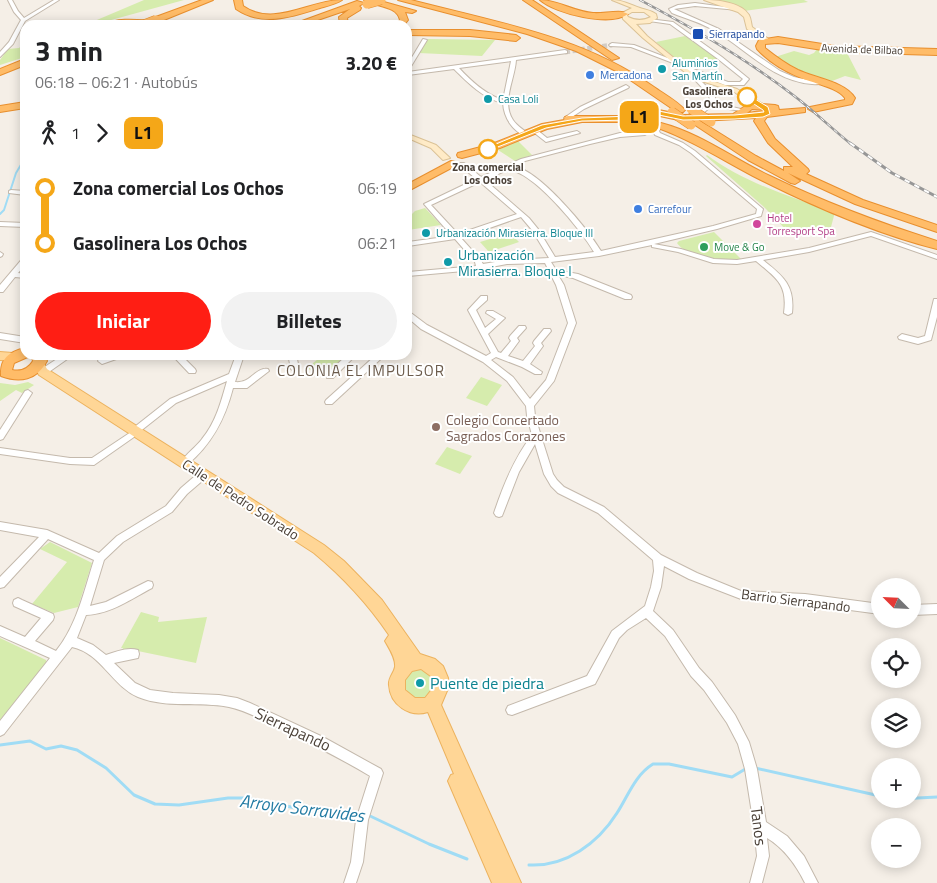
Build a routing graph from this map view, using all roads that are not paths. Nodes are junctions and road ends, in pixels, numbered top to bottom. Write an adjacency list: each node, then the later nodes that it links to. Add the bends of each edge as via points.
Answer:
1 (10, 0): 16 (street)
2 (57, 0): 16 (street)
3 (209, 0): 17 (highway, bridge)
4 (238, 0): 12 (highway, via 244,12 269,16 290,15)
5 (402, 0): 32 (highway, via 525,32)
6 (431, 0): 45 (highway, via 584,44)
7 (520, 0): 26 (highway)
8 (527, 0): 26 (highway)
9 (544, 0): 15 (highway, via 585,16 605,17)
10 (616, 0): 15 (street)
11 (707, 0): 14 (street)
12 (351, 1): 13 (highway); 18 (highway); 19 (highway); 20 (highway); 21 (highway)
13 (380, 2): 22 (highway, via 400,11); 32 (highway, via 513,31)
14 (738, 9): 29 (street, via 746,16 748,28); 44 (street, via 697,5 671,9 717,30 782,75)
15 (627, 12): 23 (street, via 642,10 653,14); 24 (street); 27 (street)
16 (23, 20)
17 (156, 20)
18 (284, 20)
19 (295, 20)
20 (307, 20)
21 (342, 20)
22 (404, 20)
23 (651, 20): 24 (street); 41 (street, via 669,22 746,80 742,84 730,84)
24 (642, 22): 27 (street)
25 (20, 26): 34 (street)
26 (573, 29): 45 (highway)
27 (638, 29): 37 (street)
28 (412, 33): 60 (highway, via 492,35 562,49 612,70)
29 (762, 38): 33 (highway, Avenida de Bilbao, via 835,50); 44 (highway, via 762,50 789,70)
30 (425, 40): 35 (street)
31 (612, 45): 37 (street, via 630,45)
32 (567, 49): 36 (street); 60 (highway, via 612,64)
33 (937, 52)
34 (0, 55)
35 (412, 61)
36 (514, 61): 39 (street); 50 (street)
37 (676, 63): 40 (street); 41 (street)
38 (20, 65): 42 (highway)
39 (456, 68): 43 (street); 50 (street)
40 (686, 71): 41 (street); 46 (street)
41 (695, 71)
42 (0, 73)
43 (412, 74)
44 (820, 83): 55 (highway, via 844,91 850,99 843,104)
45 (654, 84): 60 (highway, via 674,97)
46 (706, 84): 51 (street, via 713,96); 53 (street, via 729,88)
47 (626, 87): 59 (street)
48 (20, 100): 49 (highway)
49 (0, 103)
50 (500, 104): 61 (street, via 516,127)
51 (711, 104): 53 (street); 60 (street, via 704,110)
52 (20, 106): 56 (highway)
53 (743, 108): 58 (highway); 58 (highway); 60 (highway)
54 (20, 109): 56 (highway)
55 (813, 109)
56 (0, 111)
57 (799, 111): 58 (highway)
58 (763, 112): 77 (highway, via 758,120 762,128 787,156 812,176)
59 (567, 119): 60 (highway); 61 (highway)
60 (671, 119): 63 (street, via 648,132); 65 (street, via 656,131); 77 (highway, bridge, via 711,122 760,154 819,185); 78 (highway, via 798,183); 80 (highway, via 787,183); 80 (highway, via 687,136 749,170 856,217)
61 (530, 132): 62 (street, via 546,140); 66 (highway)
62 (577, 133)
63 (633, 134): 65 (street); 67 (street, via 589,142)
64 (412, 137): 66 (street)
65 (671, 140): 81 (street, via 693,152 761,212 756,218)
66 (454, 158): 70 (street); 71 (highway)
67 (526, 160): 68 (street); 69 (street, via 518,164)
68 (506, 168): 69 (street); 70 (street)
69 (518, 168): 87 (street, via 566,208 582,226)
70 (481, 179): 74 (street); 79 (street, via 427,204)
71 (412, 185)
72 (11, 192): 73 (street)
73 (20, 193)
74 (522, 215): 79 (street); 89 (street, via 535,229)
75 (0, 224): 76 (street)
76 (20, 225)
77 (937, 229)
78 (937, 235)
79 (456, 237): 83 (street); 92 (street)
80 (913, 237): 84 (highway)
81 (672, 239): 82 (street); 86 (street, via 671,244)
82 (662, 241): 85 (street); 86 (street)
83 (412, 243)
84 (937, 244)
85 (647, 245): 86 (street); 87 (street)
86 (677, 248): 90 (street, via 713,261)
87 (599, 254): 89 (street)
88 (937, 257): 90 (street, via 867,234)
89 (550, 260): 92 (street); 93 (street)
90 (760, 260): 102 (street, via 785,284 791,299)
91 (20, 266): 94 (street)
92 (480, 267): 95 (street)
93 (553, 272): 98 (street, via 575,276); 131 (street, via 560,284 572,323 571,330 550,381)
94 (13, 274): 96 (street); 97 (street)
95 (412, 274)
96 (20, 275)
97 (0, 290)
98 (628, 297)
99 (484, 298): 106 (street, via 472,310)
100 (937, 301): 108 (street, via 928,338 918,341)
101 (490, 313): 106 (street, via 501,318)
102 (788, 313)
103 (412, 318): 117 (street, Barrio Sierrapando)
104 (522, 328): 110 (street)
105 (547, 332): 121 (street)
106 (484, 334): 110 (street)
107 (0, 336): 109 (street)
108 (902, 337)
109 (20, 339)
110 (501, 356): 117 (street); 121 (street); 122 (street)
111 (105, 360): 118 (street)
112 (181, 360): 124 (street)
113 (238, 360): 128 (street)
114 (292, 360): 123 (street)
115 (347, 360): 127 (street)
116 (376, 360): 130 (street)
117 (486, 360): 122 (street, Barrio Sierrapando)
118 (102, 361)
119 (39, 363): 120 (highway, via 18,376); 132 (main road, Calle de Pedro Sobrado)
120 (6, 365)
121 (525, 365): 126 (street)
122 (495, 367): 131 (street, Barrio Sierrapando, via 510,379)
123 (295, 369)
124 (192, 371)
125 (265, 371): 128 (street, via 244,386)
126 (538, 372)
127 (330, 376)
128 (230, 381): 132 (street, via 173,401); 137 (street, via 225,404 211,434)
129 (28, 393): 133 (street)
130 (329, 402)
131 (530, 405): 134 (street, Barrio Sierrapando)
132 (133, 433): 136 (street, via 94,462); 137 (main road, Calle de Pedro Sobrado); 138 (main road, Calle de Pedro Sobrado)
133 (1, 436): 136 (street)
134 (537, 436): 139 (street, via 504,496); 143 (street, Barrio Sierrapando, via 549,474 561,490 601,510)
135 (0, 451): 136 (street)
136 (13, 453)
137 (185, 462): 158 (main road, Calle de Pedro Sobrado, via 340,566 377,605)
138 (198, 479): 142 (street, via 169,509 120,539); 158 (main road, Calle de Pedro Sobrado, via 312,552 346,581)
139 (499, 513)
140 (0, 526): 141 (street)
141 (47, 534): 142 (street); 144 (street)
142 (100, 558): 150 (street)
143 (658, 558): 147 (street, Barrio Sierrapando, via 741,595); 151 (street, via 659,578)
144 (0, 584)
145 (148, 585): 150 (street, via 100,610)
146 (18, 603): 154 (street, via 48,616)
147 (871, 608)
148 (937, 609): 149 (street)
149 (921, 610)
150 (83, 611): 153 (street)
151 (647, 612): 160 (street, via 620,629 591,680); 162 (street, Tanos, via 669,633 720,702 743,742)
152 (0, 631): 154 (street)
153 (70, 642): 156 (street); 157 (street, Sierrapando, via 84,644)
154 (27, 644): 156 (street)
155 (134, 654): 157 (street)
156 (59, 658): 161 (street)
157 (103, 661): 163 (street, Sierrapando, via 139,692 156,697 232,702 265,715 377,773)
158 (410, 666): 159 (main road, via 396,681 399,695 409,704); 159 (main road, via 431,665 441,675 441,690)
159 (428, 704): 164 (main road); 165 (main road)
160 (512, 710)
161 (0, 730)
162 (760, 826): 166 (street, Tanos, via 763,856); 167 (street, via 784,840)
163 (350, 883)
164 (501, 883)
165 (512, 883)
166 (756, 883)
167 (812, 883)

